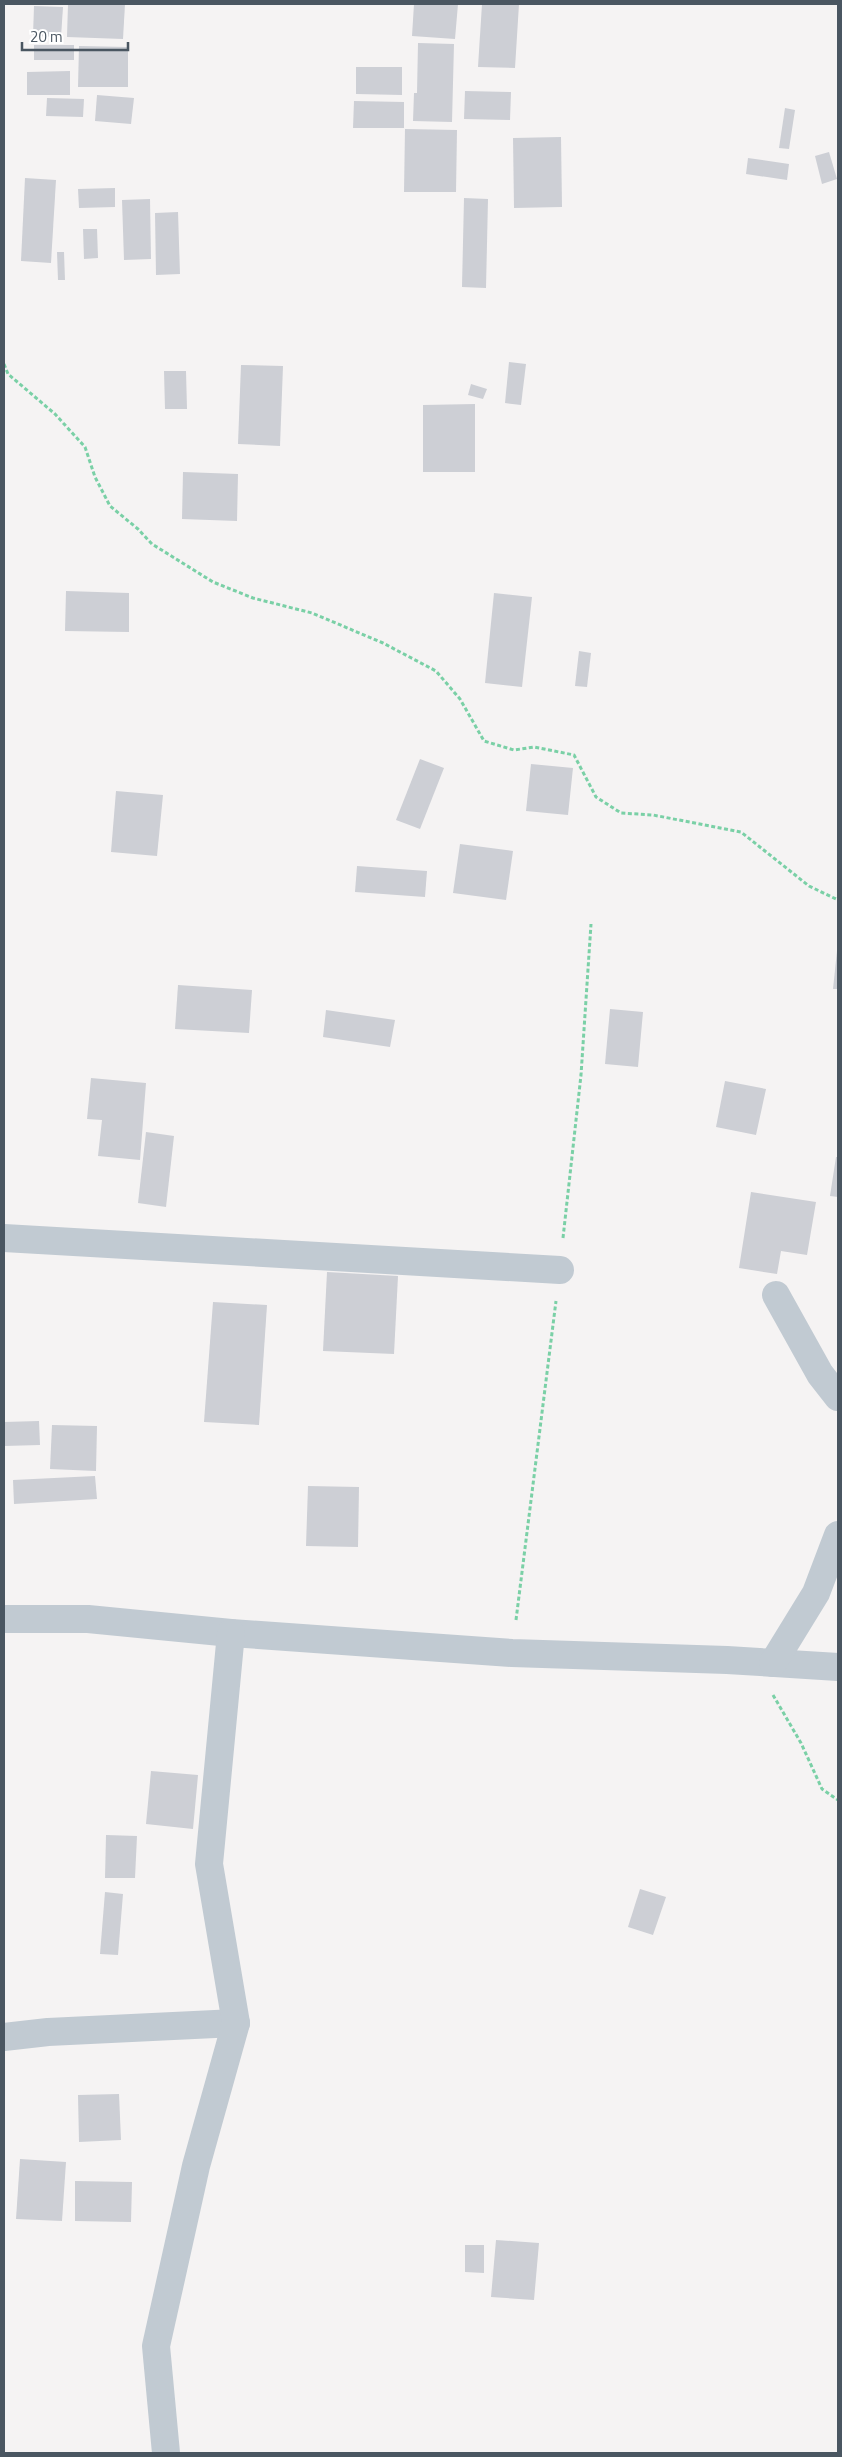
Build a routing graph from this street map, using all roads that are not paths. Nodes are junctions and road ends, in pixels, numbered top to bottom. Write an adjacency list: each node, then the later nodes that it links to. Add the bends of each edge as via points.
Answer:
1 (4, 1238): 2 (street)
2 (560, 1270)
3 (776, 1295): 4 (street, via 820,1374)
4 (838, 1397)
5 (838, 1535): 8 (street, via 816,1593)
6 (4, 1619): 7 (street, via 88,1618)
7 (231, 1633): 8 (street, via 512,1653); 10 (street, via 209,1864)
8 (773, 1663): 9 (street)
9 (838, 1667)
10 (236, 2023): 11 (street); 12 (street, via 196,2166 156,2346)
11 (4, 2037)
12 (166, 2453)

